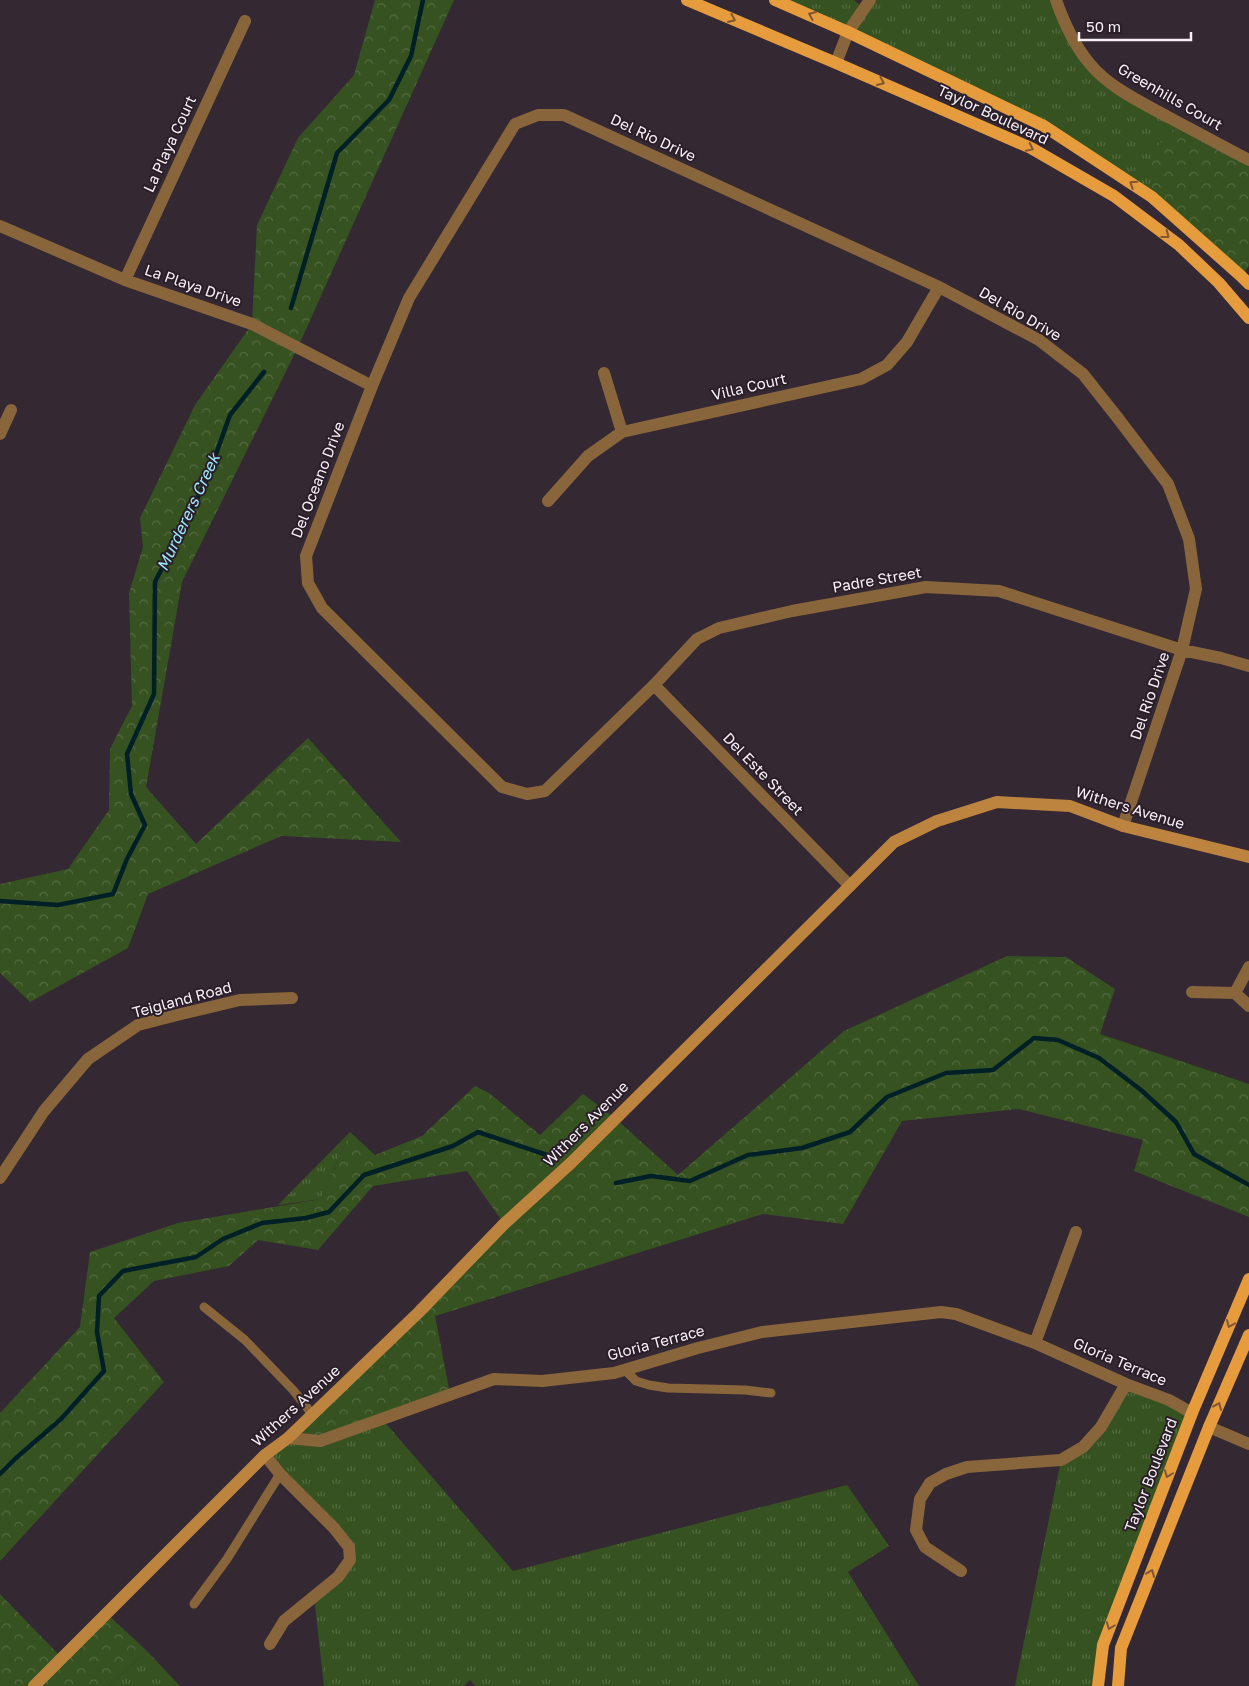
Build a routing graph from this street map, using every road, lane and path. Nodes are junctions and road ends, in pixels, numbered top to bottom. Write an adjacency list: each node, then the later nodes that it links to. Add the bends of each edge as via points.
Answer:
1 (687, 0): 7 (main road, Taylor Boulevard, one-way to 7)
2 (775, 0): 6 (main road, Taylor Boulevard, one-way to 2)
3 (870, 0): 6 (street)
4 (1056, 0): 9 (street, Greenhills Court, via 1076,45 1107,80 1137,100)
5 (245, 21): 11 (street, La Playa Court)
6 (848, 32): 7 (street); 12 (main road, Taylor Boulevard, one-way to 6, via 1152,197 1044,126)
7 (836, 62): 14 (main road, Taylor Boulevard, one-way to 14, via 1031,148 1114,196 1179,245 1219,283)
8 (538, 115): 13 (street, Del Rio Drive, via 564,115); 16 (street, Del Oceano Drive, via 516,124 409,298)
9 (1249, 160)
10 (0, 226): 11 (street, La Playa Drive)
11 (125, 280): 16 (street, La Playa Drive, via 252,324)
12 (1249, 284)
13 (939, 287): 18 (street, Villa Court, via 907,342 888,365 861,379); 21 (street, Del Rio Drive, via 1039,340 1083,374 1168,484 1189,539 1196,589)
14 (1249, 318)
15 (604, 373): 18 (street)
16 (372, 386): 23 (street, Del Oceano Drive, via 306,556 308,584 322,608 502,787 514,791 527,794 545,791)
17 (11, 410): 19 (street)
18 (622, 432): 20 (street, Villa Court, via 588,456)
19 (0, 434)
20 (548, 501)
21 (1182, 650): 22 (street, Padre Street); 23 (street, Padre Street, via 999,591 926,587 719,628 697,639); 24 (street, Del Rio Drive)
22 (1249, 666)
23 (654, 685): 26 (street, Del Este Street)
24 (1123, 826): 25 (street, Withers Avenue); 26 (street, Withers Avenue, via 1070,806 997,802 937,821 894,842)
25 (1249, 857)
26 (850, 886): 42 (street, Withers Avenue)
27 (1249, 967): 29 (street)
28 (1192, 992): 29 (street)
29 (1235, 993): 31 (street)
30 (292, 998): 32 (street, Teigland Road, via 240,1000 138,1025 88,1059 44,1111)
31 (1249, 1006)
32 (0, 1178)
33 (1076, 1232): 37 (street)
34 (1249, 1279): 41 (main road, Taylor Boulevard, one-way to 41)
35 (204, 1307): 42 (lane, via 245,1340)
36 (1249, 1335): 43 (main road, one-way to 36)
37 (1035, 1343): 38 (street, Gloria Terrace, via 956,1314 942,1312 762,1332); 39 (street, Gloria Terrace)
38 (625, 1370): 40 (lane, via 636,1380 668,1388); 44 (street, Gloria Terrace, via 542,1381 494,1378 320,1441)
39 (1126, 1384): 41 (street, Gloria Terrace); 48 (street, via 1101,1427 1083,1447 1061,1460 967,1467 930,1483 920,1499 916,1530 925,1547)
40 (771, 1393)
41 (1192, 1412): 52 (main road, Taylor Boulevard, one-way to 52, via 1103,1645)
42 (312, 1414): 44 (street, Withers Avenue)
43 (1209, 1426): 45 (street); 53 (main road, one-way to 43, via 1122,1648)
44 (288, 1438): 46 (street, Withers Avenue)
45 (1249, 1444)
46 (265, 1455): 47 (street); 51 (street, Withers Avenue)
47 (280, 1474): 49 (lane, via 227,1559); 50 (street, via 334,1528 349,1547 350,1560 338,1576 284,1621)
48 (961, 1571)
49 (194, 1604)
50 (270, 1644)
51 (34, 1686)
52 (1098, 1686)
53 (1118, 1686)

